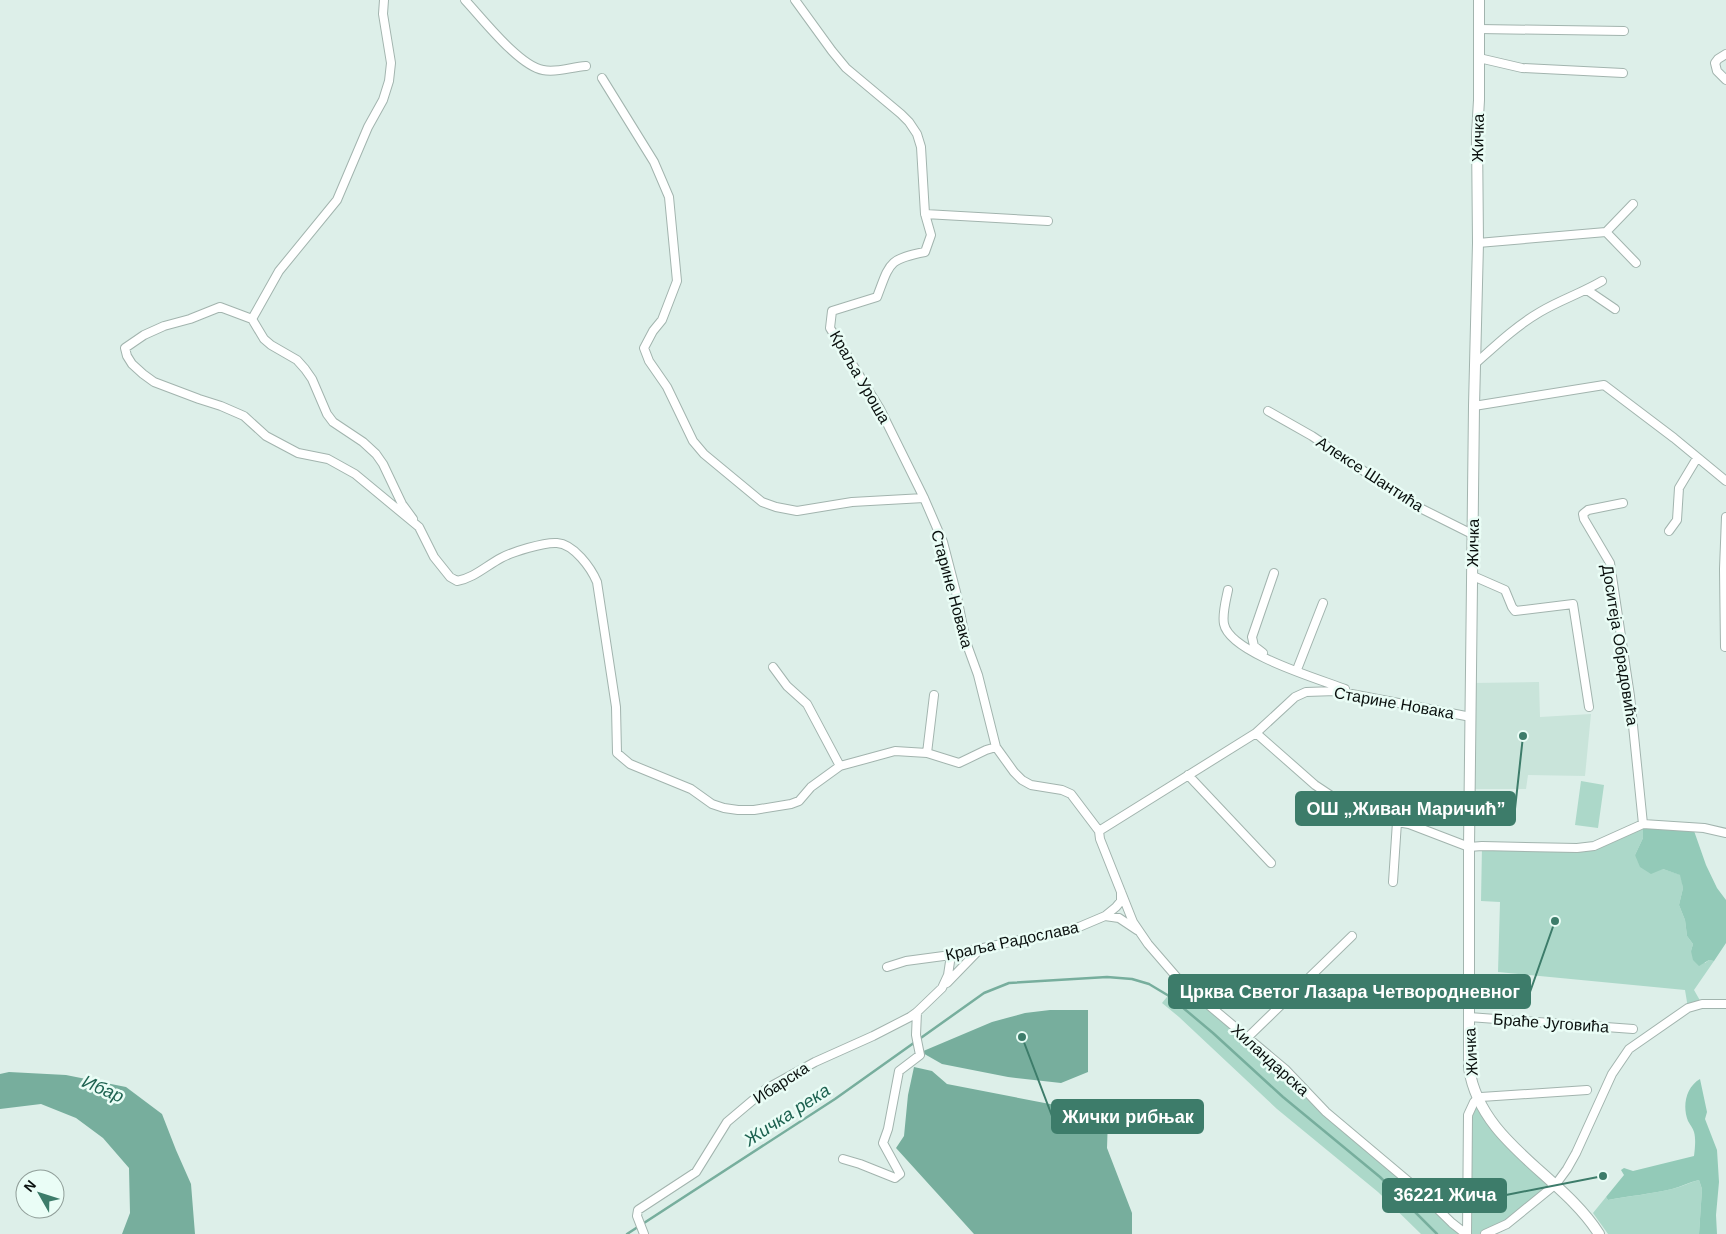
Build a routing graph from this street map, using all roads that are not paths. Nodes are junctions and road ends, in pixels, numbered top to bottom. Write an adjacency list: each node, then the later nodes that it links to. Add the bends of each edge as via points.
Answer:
1 (384, 0): 22 (street, via 391,63 383,100 337,200 278,270)
2 (465, 0): 9 (street, via 522,61 534,68 545,71)
3 (795, 0): 14 (street, Краља Уроша, via 846,68 901,114 917,134 921,147)
4 (1479, 0): 5 (main road, Жичка)
5 (1478, 28): 6 (street); 8 (main road, Жичка)
6 (1624, 31)
7 (1726, 54): 12 (street, via 1715,63 1717,72)
8 (1479, 58): 10 (street, via 1522,68); 17 (main road, Жичка)
9 (586, 66)
10 (1623, 73)
11 (602, 78): 28 (street, via 654,162 669,197 678,281 662,320 644,348 649,362 667,386 693,441 762,502 776,507 797,511 852,502)
12 (1726, 80)
13 (1633, 204): 16 (street)
14 (925, 214): 15 (street); 28 (street, Краља Уроша, via 931,234 925,252 902,257 889,267 877,297 832,311 830,328 880,409)
15 (1048, 221)
16 (1606, 232): 17 (street); 18 (street)
17 (1478, 243): 23 (main road, Жичка)
18 (1636, 263)
19 (1602, 281): 20 (street)
20 (1588, 290): 21 (street); 23 (street, via 1539,313)
21 (1615, 309)
22 (252, 319): 31 (street, via 264,339 297,360 305,369 333,422 376,454 402,504); 31 (street, via 214,308 144,335 125,348 127,356 154,382 244,416 266,436 298,453 328,459 344,467 369,484)
23 (1476, 363): 24 (main road, Жичка)
24 (1474, 406): 26 (street, via 1604,385); 33 (main road, Жичка)
25 (1268, 412): 33 (street, Алексе Шантића, via 1312,436 1414,504)
26 (1697, 458): 27 (street); 32 (street, via 1679,488 1677,520)
27 (1726, 481)
28 (924, 498): 47 (street, Старине Новака, via 943,542 966,642 978,674)
29 (1623, 503): 52 (street, Доситеја Обрадовића, via 1588,510 1583,514 1610,563 1630,696)
30 (1726, 517): 38 (street)
31 (419, 528): 49 (street, via 434,557 457,581 468,579 502,557 526,548 558,543 577,553 592,570 597,582 616,707 617,753 630,764 691,788 712,804 738,810 799,801 811,787)
32 (1669, 531)
33 (1474, 535): 35 (main road, Жичка)
34 (1274, 573): 39 (street, via 1252,642 1272,658)
35 (1473, 576): 44 (street, via 1505,590 1515,611 1573,604); 45 (main road, Жичка)
36 (1228, 590): 41 (street, via 1224,625 1233,639 1275,663)
37 (1323, 603): 39 (street)
38 (1725, 647)
39 (1298, 666): 41 (street, via 1318,674)
40 (773, 667): 49 (street, via 787,686 807,704)
41 (1321, 679): 42 (street)
42 (1357, 694): 45 (street, Старине Новака); 46 (street, Старине Новака, via 1306,692 1295,697)
43 (934, 695): 48 (street)
44 (1589, 706)
45 (1471, 717): 55 (main road, Жичка)
46 (1256, 733): 50 (street, Старине Новака); 51 (street, via 1315,785)
47 (996, 747): 48 (street, via 959,762); 53 (street, Старине Новака, via 1022,780 1071,794)
48 (926, 753): 49 (street, via 895,751)
49 (840, 766)
50 (1188, 774): 53 (street, Старине Новака); 56 (street)
51 (1342, 803)
52 (1643, 824): 54 (street, via 1704,828); 55 (street, via 1594,846)
53 (1099, 831): 58 (street, Хиландарска)
54 (1726, 833)
55 (1469, 847): 57 (street, via 1398,822); 68 (main road, Жичка)
56 (1271, 863)
57 (1393, 882)
58 (1121, 890): 59 (street, Краља Радослава, via 1121,901); 60 (street, Хиландарска)
59 (1105, 916): 60 (street, via 1119,918); 62 (street, Краља Радослава, via 1079,927)
60 (1140, 932): 70 (street, Хиландарска, via 1180,981)
61 (1352, 936): 70 (street)
62 (980, 950): 63 (street, Краља Радослава); 65 (street, Ибарска)
63 (952, 956): 64 (street, Краља Радослава, via 906,961); 65 (street, Ибарска)
64 (887, 967)
65 (942, 988): 67 (street, Ибарска)
66 (1726, 1004): 74 (street, via 1702,1004 1688,1008 1629,1050 1612,1074 1576,1152)
67 (917, 1012): 73 (street, via 916,1035 920,1055 903,1067 898,1075 884,1138 885,1147 900,1174 895,1178); 75 (street, Ибарска, via 766,1089 727,1122 696,1172 637,1213)
68 (1469, 1017): 69 (street, Браће Југовића); 72 (main road, Жичка, via 1469,1068)
69 (1634, 1029)
70 (1247, 1038): 76 (street, Хиландарска, via 1285,1069 1326,1112)
71 (1587, 1090): 72 (street)
72 (1478, 1098): 74 (main road, Жичка, via 1503,1136); 76 (street, via 1468,1115)
73 (843, 1159)
74 (1556, 1184): 77 (street, via 1507,1224); 78 (main road, Жичка)
75 (642, 1228)
76 (1467, 1234)
77 (1485, 1234)
78 (1599, 1234)

